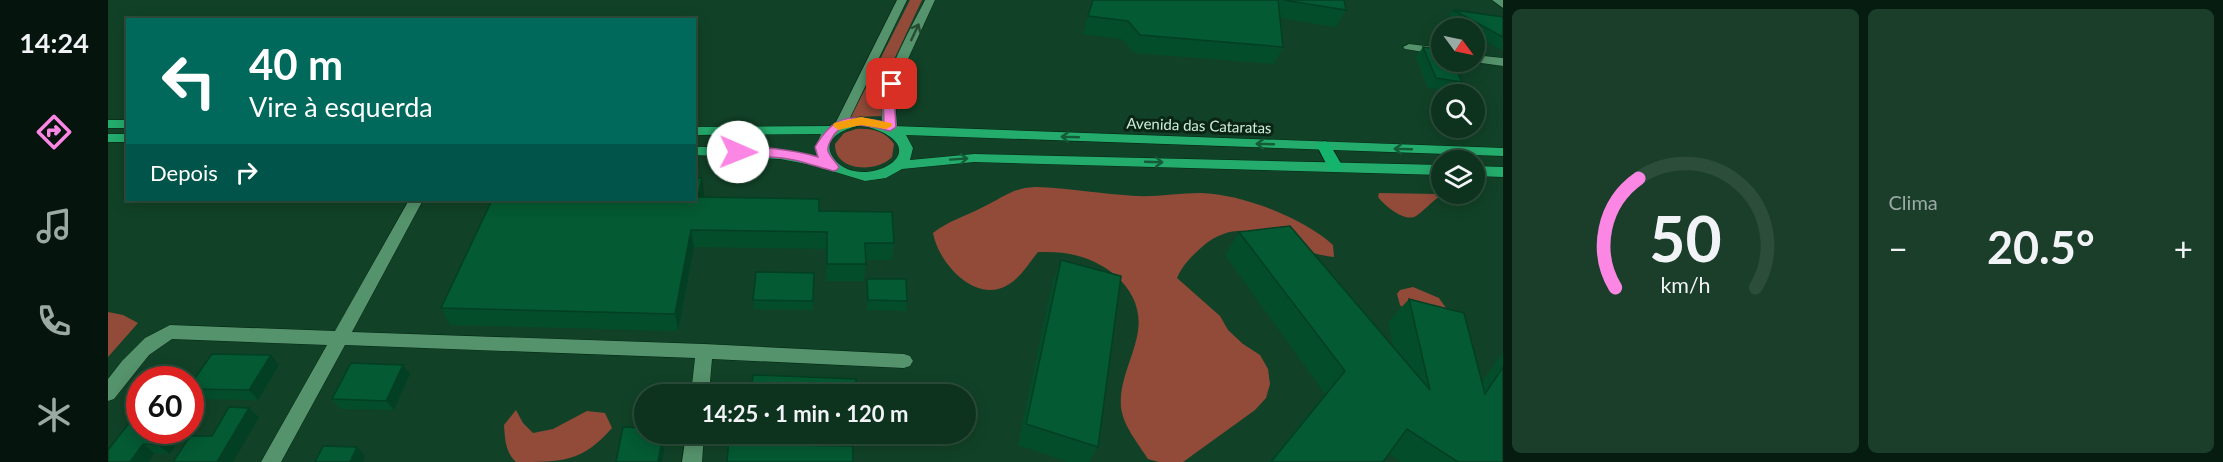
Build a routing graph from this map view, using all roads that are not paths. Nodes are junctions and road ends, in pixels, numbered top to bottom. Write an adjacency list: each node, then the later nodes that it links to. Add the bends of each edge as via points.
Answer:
1 (902, 0): 11 (street)
2 (930, 0): 12 (street, one-way to 2, via 889,96 896,72)
3 (1497, 0): 4 (street)
4 (1503, 5)
5 (1409, 47): 6 (street)
6 (1431, 50)
7 (1485, 60): 8 (street)
8 (1503, 62)
9 (108, 123): 10 (main road)
10 (126, 124)
11 (836, 127): 12 (main road, via 861,121); 13 (main road, via 788,132); 20 (main road, via 821,147)
12 (892, 128): 16 (main road, Avenida das Cataratas, one-way to 12); 19 (main road, via 907,145)
13 (696, 131)
14 (108, 138): 15 (main road)
15 (126, 138)
16 (1324, 146): 18 (main road, Avenida das Cataratas, one-way to 16); 21 (highway)
17 (696, 151): 20 (main road, via 782,153)
18 (1503, 152)
19 (901, 165): 20 (main road, via 874,176 852,175); 21 (main road, one-way to 21, via 974,158)
20 (833, 167)
21 (1335, 167): 22 (main road)
22 (1431, 170)
23 (1485, 171): 24 (main road)
24 (1503, 172)
25 (415, 201): 26 (street)
26 (338, 339): 27 (street); 30 (street, via 170,332 140,349); 32 (street)
27 (704, 351): 28 (street); 29 (street)
28 (904, 361)
29 (701, 384)
30 (108, 393)
31 (694, 444): 33 (street)
32 (271, 462)
33 (692, 462)

